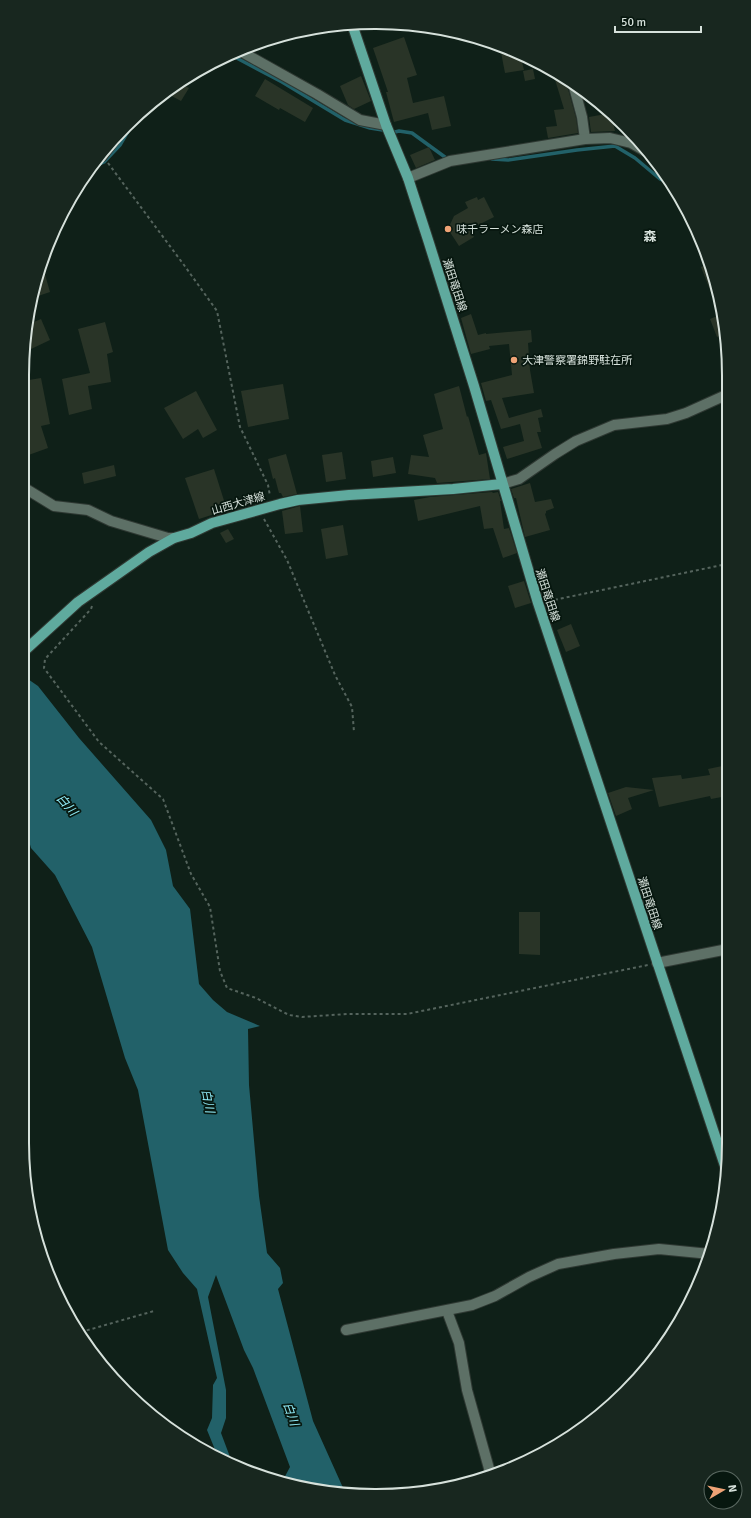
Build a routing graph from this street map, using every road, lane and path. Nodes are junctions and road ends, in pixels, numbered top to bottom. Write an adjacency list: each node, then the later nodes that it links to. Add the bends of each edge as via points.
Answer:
1 (354, 30): 4 (main road, 瀬田竜田線)
2 (245, 54): 4 (street, via 360,120)
3 (576, 93): 5 (street)
4 (386, 126): 8 (main road, 瀬田竜田線)
5 (585, 139): 6 (street, via 610,138); 8 (street, via 450,161)
6 (634, 145)
7 (103, 162): 12 (path, via 217,311 240,427 268,485)
8 (408, 178): 10 (main road, 瀬田竜田線, via 452,314)
9 (722, 397): 10 (street, via 667,419 614,425 576,441 519,479)
10 (502, 484): 12 (main road, 山西大津線, via 348,495 298,500); 17 (main road, 瀬田竜田線)
11 (29, 491): 14 (street, via 54,506 88,510 111,521)
12 (272, 506): 13 (main road, 山西大津線)
13 (258, 510): 14 (main road, 山西大津線, via 212,523); 21 (path, via 287,560 335,675 352,707)
14 (174, 538): 16 (main road, 山西大津線, via 149,552)
15 (722, 565): 17 (path)
16 (95, 590): 20 (main road, 山西大津線); 23 (path, via 91,610 45,659 44,668 100,742 162,799 191,874 210,907 220,971 227,988 256,998 289,1015 302,1017 407,1014)
17 (538, 603): 23 (main road, 瀬田竜田線)
18 (34, 626): 19 (path)
19 (29, 630)
20 (29, 646)
21 (354, 732)
22 (722, 950): 23 (street)
23 (657, 963): 24 (main road, 瀬田竜田線)
24 (721, 1155)
25 (704, 1253): 27 (street, via 659,1249 558,1264 495,1296)
26 (154, 1311): 29 (path)
27 (447, 1311): 28 (street); 30 (street, via 459,1343 467,1390)
28 (346, 1330)
29 (84, 1331)
30 (489, 1470)

